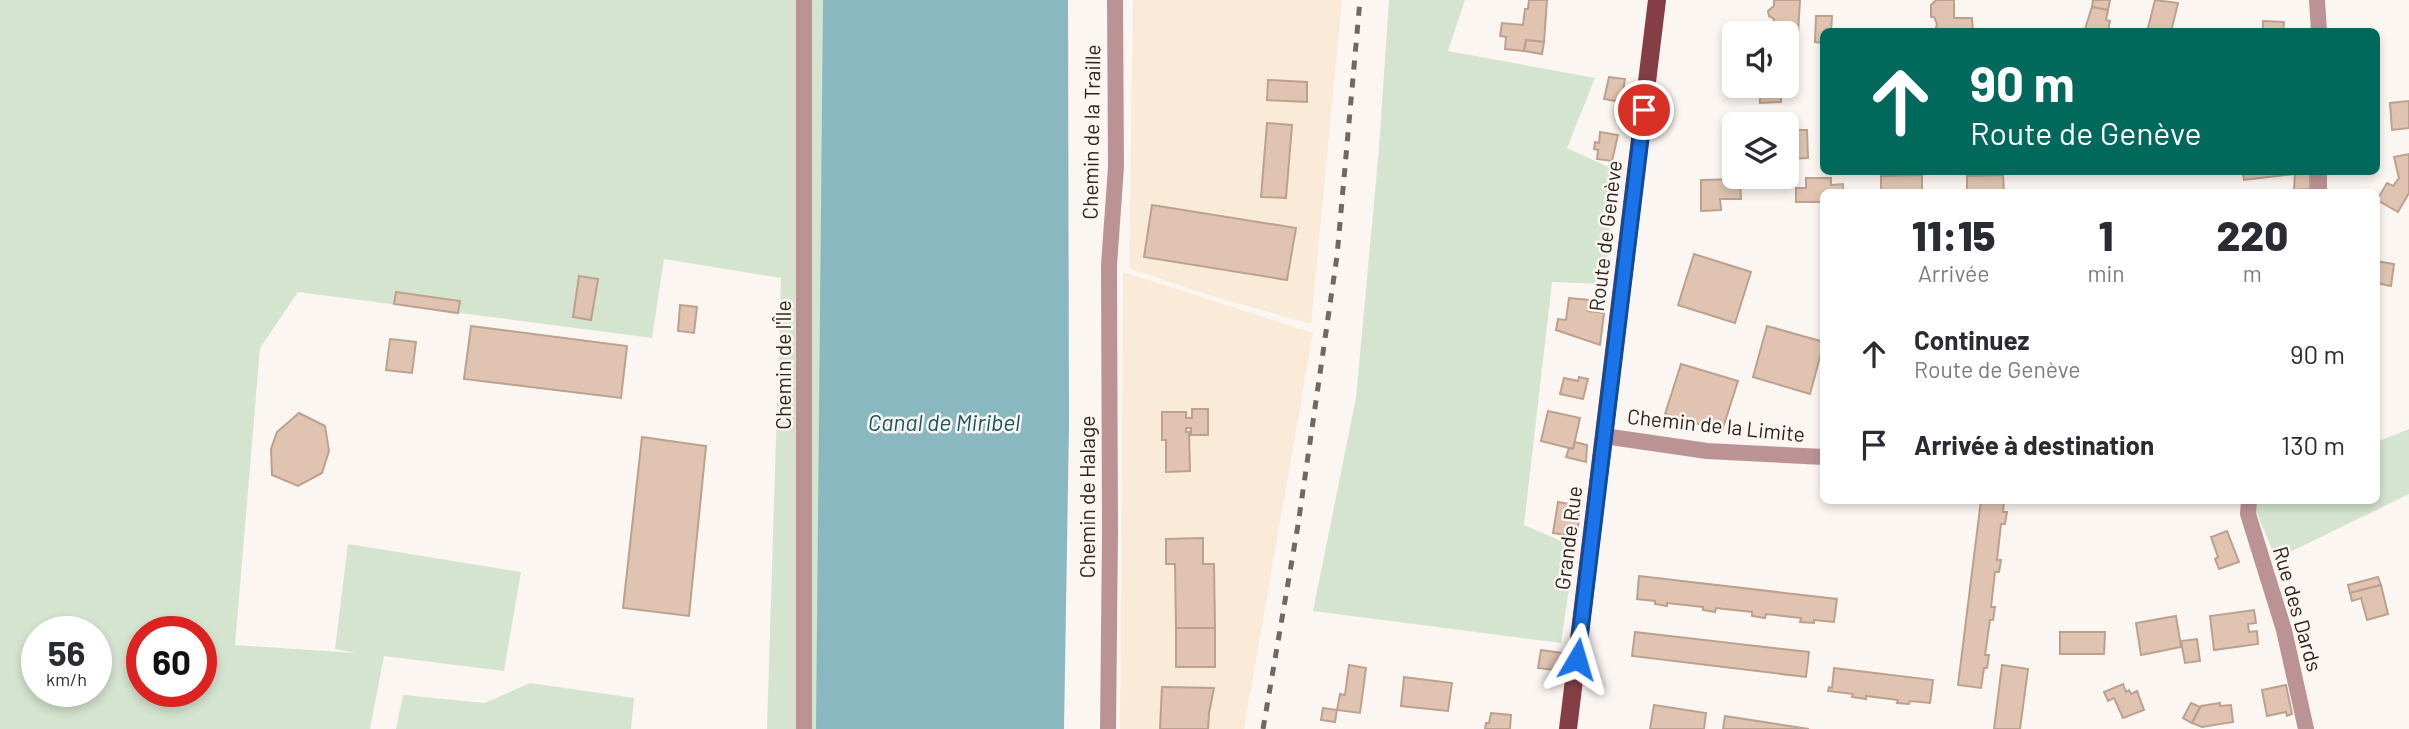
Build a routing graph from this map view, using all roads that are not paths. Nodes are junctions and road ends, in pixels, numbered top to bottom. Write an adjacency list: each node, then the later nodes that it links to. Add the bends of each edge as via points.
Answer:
1 (804, 0): 10 (street, Chemin de l'Île)
2 (1115, 0): 6 (street, Chemin de la Traille, via 1116,167)
3 (1657, 0): 7 (main road, Route de Genève)
4 (2317, 0): 5 (street)
5 (2319, 28)
6 (1109, 265): 11 (street, Chemin de Halage)
7 (1604, 436): 8 (street, Chemin de la Limite, via 1707,451); 12 (main road, Grande Rue)
8 (1820, 457)
9 (2249, 504): 13 (street, Rue des Dards)
10 (804, 729)
11 (1108, 729)
12 (1568, 729)
13 (2306, 729)

